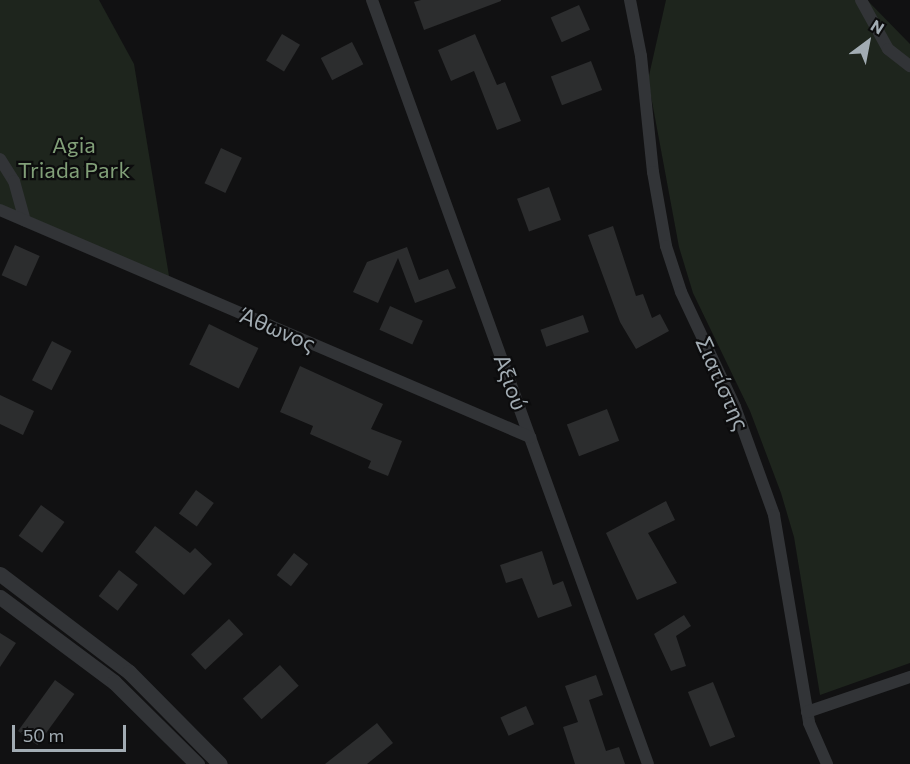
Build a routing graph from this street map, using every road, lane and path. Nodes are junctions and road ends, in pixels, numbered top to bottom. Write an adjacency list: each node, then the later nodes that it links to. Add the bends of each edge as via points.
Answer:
1 (372, 0): 8 (street, Αξιού)
2 (630, 0): 12 (street, Σιατίστης, via 666,246 681,292 735,407 774,515)
3 (861, 0): 4 (street, via 888,49)
4 (910, 66)
5 (0, 159): 7 (street, via 14,181)
6 (0, 210): 7 (street, Άθωνος)
7 (25, 220): 8 (street, Άθωνος)
8 (530, 437): 15 (street, Αξιού)
9 (0, 574): 14 (street, via 129,672)
10 (0, 597): 13 (street, via 114,682)
11 (910, 677): 12 (street)
12 (807, 712): 16 (street, Σιατίστης)
13 (197, 764)
14 (220, 764)
15 (648, 764)
16 (827, 764)

